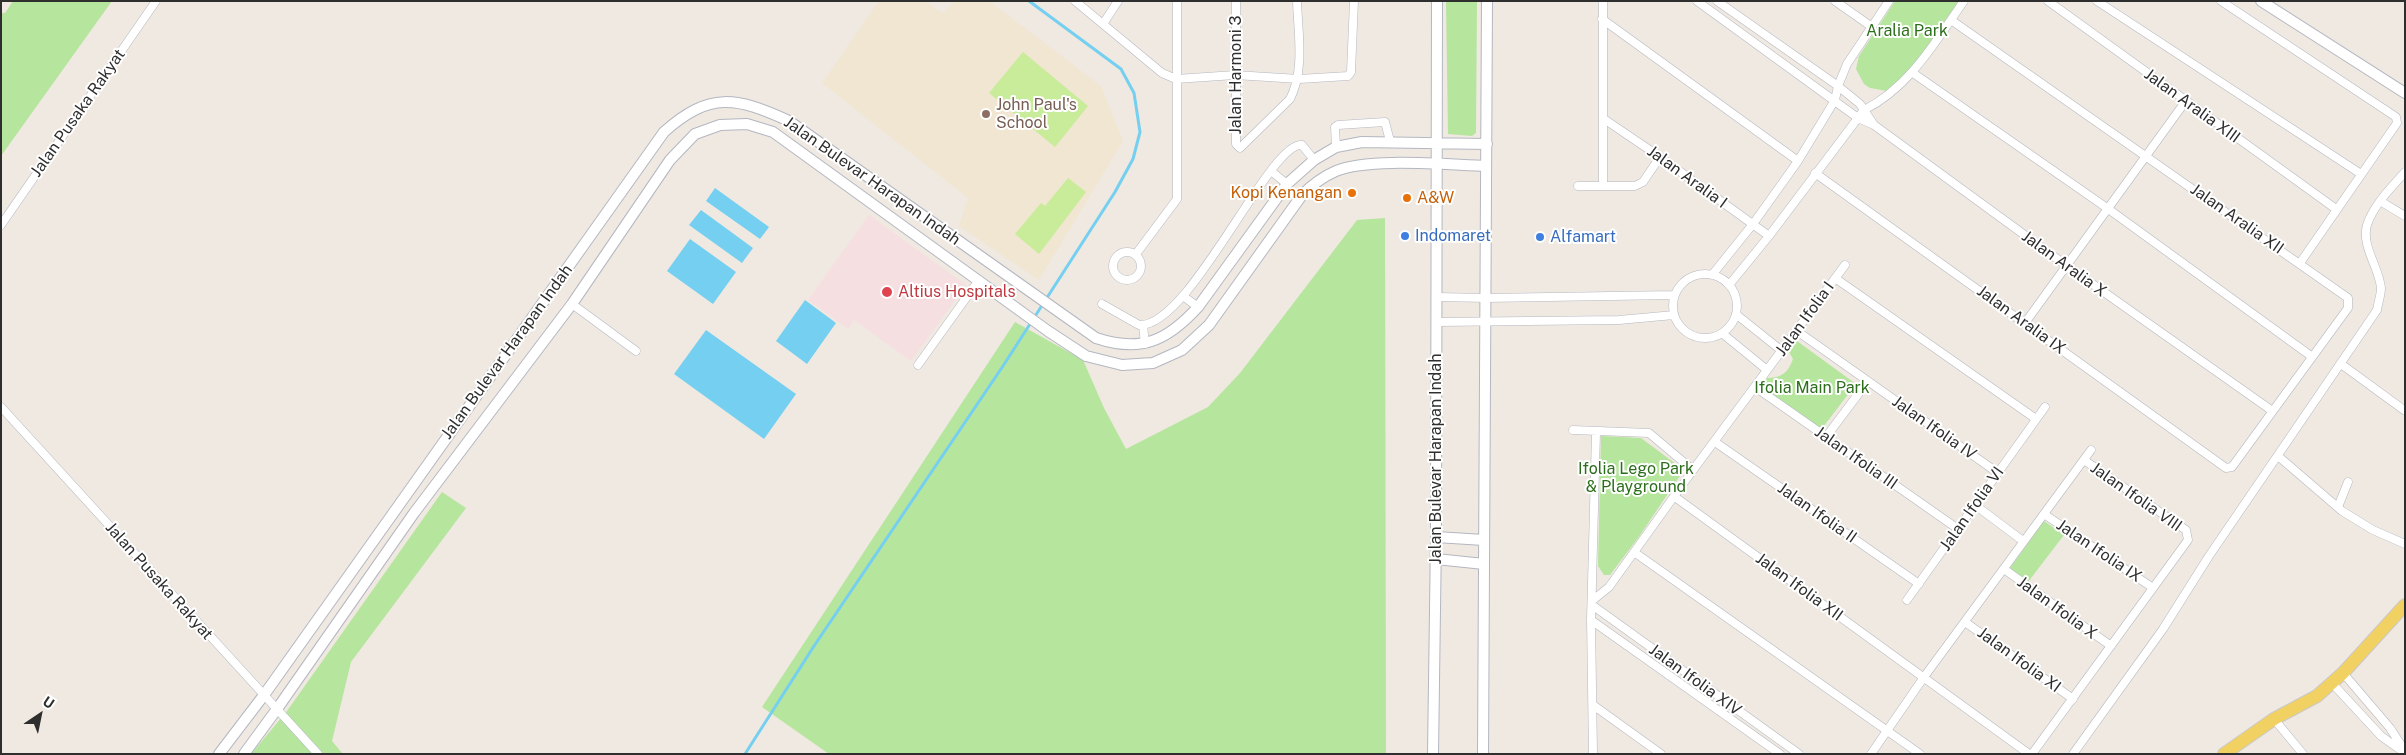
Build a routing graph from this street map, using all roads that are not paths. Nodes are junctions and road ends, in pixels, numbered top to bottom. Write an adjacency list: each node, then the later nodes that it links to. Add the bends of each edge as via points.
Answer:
1 (156, 1): 60 (street, Jalan Pusaka Rakyat)
2 (1075, 1): 22 (street)
3 (1118, 1): 22 (street)
4 (1177, 1): 27 (street)
5 (1236, 1): 25 (street, Jalan Harmoni 3)
6 (1297, 1): 26 (street)
7 (1354, 1): 26 (street, via 1350,75)
8 (1437, 1): 38 (street, Jalan Bulevar Harapan Indah)
9 (1487, 1): 39 (street)
10 (1603, 1): 20 (street)
11 (1697, 1): 30 (street, Jalan Aralia X)
12 (1717, 1): 28 (street)
13 (1836, 1): 23 (street)
14 (1889, 1): 23 (street)
15 (1964, 1): 21 (street)
16 (2048, 1): 31 (street, Jalan Aralia XIII)
17 (2096, 1): 51 (street)
18 (2220, 1): 51 (street, via 2396,117 2397,123)
19 (2261, 1): 29 (street)
20 (1602, 19): 34 (street); 45 (street)
21 (1951, 20): 24 (street); 42 (street, Jalan Aralia XII)
22 (1104, 24): 27 (street)
23 (1872, 27): 28 (street, via 1847,64)
24 (1913, 73): 32 (street, via 1884,100); 56 (street)
25 (1235, 76): 26 (street); 26 (street, Jalan Harmoni 3, via 1238,148 1290,99); 27 (street)
26 (1299, 79)
27 (1176, 80): 64 (street, via 1177,199)
28 (1838, 86): 30 (street); 32 (street)
29 (2405, 93)
30 (1835, 100): 33 (street, Jalan Aralia X); 45 (street)
31 (2185, 102): 42 (street); 57 (street, Jalan Aralia XIII)
32 (1864, 110): 33 (street); 35 (street)
33 (1858, 118): 35 (street, Jalan Aralia X); 49 (street)
34 (1604, 119): 43 (street, Jalan Aralia I); 54 (street)
35 (1874, 125): 67 (street, Jalan Aralia X)
36 (814, 138): 41 (street); 61 (street, Jalan Bulevar Harapan Indah); 136 (street, Jalan Bulevar Harapan Indah, via 789,121 754,105 722,102 700,107 681,117 664,132)
37 (1390, 142): 38 (street, Jalan Bulevar Harapan Indah); 40 (street, Jalan Bulevar Harapan Indah, via 1362,142); 40 (street, via 1385,122 1338,125 1334,132)
38 (1437, 144): 39 (street, Jalan Bulevar Harapan Indah); 46 (street, Jalan Bulevar Harapan Indah)
39 (1487, 144): 47 (street)
40 (1336, 147): 44 (street, Jalan Bulevar Harapan Indah)
41 (804, 152): 63 (street, Jalan Bulevar Harapan Indah); 76 (street, Jalan Bulevar Harapan Indah, via 773,132 747,124 720,125 695,134 670,160)
42 (2146, 156): 56 (street); 65 (street, Jalan Aralia XII)
43 (1660, 157): 54 (street, via 1643,182 1635,186); 59 (street, Jalan Aralia I)
44 (1314, 160): 48 (street, via 1298,144); 52 (street, Jalan Bulevar Harapan Indah)
45 (1798, 161): 59 (street)
46 (1436, 165): 47 (street, Jalan Bulevar Harapan Indah); 70 (street, Jalan Bulevar Harapan Indah, via 1362,164 1338,170 1316,181 1302,195 1209,324 1182,350 1153,364 1122,365 1086,356); 74 (street, Jalan Bulevar Harapan Indah)
47 (1486, 166): 75 (street)
48 (1271, 170): 52 (street); 73 (street)
49 (1815, 172): 62 (street); 83 (street, Jalan Aralia IX)
50 (2405, 172): 55 (street)
51 (2361, 174): 57 (street)
52 (1287, 184): 78 (street, Jalan Bulevar Harapan Indah)
53 (1578, 186): 54 (street)
54 (1603, 186)
55 (2380, 201): 58 (street); 91 (street, via 2367,226 2366,238 2381,289 2377,310)
56 (2107, 208): 67 (street); 90 (street)
57 (2336, 209): 65 (street)
58 (2405, 216)
59 (1753, 224): 62 (street, Jalan Aralia I); 68 (street)
60 (1, 226)
61 (938, 227): 63 (street); 87 (street, Jalan Bulevar Harapan Indah, via 1096,338)
62 (1770, 236): 71 (street)
63 (927, 242): 70 (street, Jalan Bulevar Harapan Indah)
64 (1136, 254)
65 (2300, 263): 90 (street, Jalan Aralia XII, via 2349,300 2348,308)
66 (1845, 265): 69 (street, Jalan Ifolia I)
67 (2067, 266): 83 (street); 98 (street, Jalan Aralia X)
68 (1712, 275): 71 (street); 72 (street, via 1690,278)
69 (1835, 278): 85 (street, Jalan Ifolia I); 100 (street)
70 (979, 280): 92 (street)
71 (1730, 285): 80 (street, via 1738,304)
72 (1674, 295): 75 (street); 79 (street)
73 (1183, 296): 78 (street); 84 (street, via 1164,317)
74 (1437, 296): 75 (street); 82 (street, Jalan Bulevar Harapan Indah)
75 (1486, 298): 81 (street)
76 (572, 304): 88 (street); 139 (street, Jalan Bulevar Harapan Indah, via 414,513)
77 (1102, 304): 84 (street)
78 (1198, 307): 87 (street, Jalan Bulevar Harapan Indah, via 1182,324)
79 (1674, 315): 81 (street, via 1619,320); 86 (street, via 1679,326 1694,336 1711,338)
80 (1736, 315): 86 (street); 89 (street)
81 (1486, 321): 82 (street); 118 (street)
82 (1437, 322): 117 (street, Jalan Bulevar Harapan Indah)
83 (2025, 323): 108 (street, Jalan Aralia IX)
84 (1143, 325): 87 (street)
85 (1797, 331): 89 (street, Jalan Ifolia I); 94 (street, Jalan Ifolia IV)
86 (1722, 334): 93 (street)
87 (1145, 344)
88 (636, 351)
89 (1782, 351): 93 (street, Jalan Ifolia I)
90 (2310, 356): 98 (street, Jalan Aralia XII)
91 (2341, 364): 99 (street); 106 (street)
92 (918, 365)
93 (1767, 370): 95 (street, Jalan Ifolia I)
94 (1868, 381): 103 (street); 110 (street, Jalan Ifolia IV)
95 (1755, 388): 103 (street, Jalan Ifolia III); 104 (street, Jalan Ifolia I)
96 (2045, 406): 100 (street, Jalan Ifolia VI)
97 (1, 408): 136 (street, Jalan Pusaka Rakyat)
98 (2271, 410): 108 (street, Jalan Aralia XII, via 2232,467)
99 (2404, 410)
100 (2036, 419): 110 (street, Jalan Ifolia VI)
101 (1573, 430): 102 (street)
102 (1596, 433): 109 (street, via 1649,433); 128 (street)
103 (1826, 438): 116 (street, Jalan Ifolia III)
104 (1715, 442): 109 (street, Jalan Ifolia I); 125 (street, Jalan Ifolia II)
105 (2091, 450): 107 (street)
106 (2278, 456): 114 (street); 157 (street, via 2163,629)
107 (2084, 460): 115 (street); 126 (street, Jalan Ifolia VIII, via 2186,530 2188,540)
108 (2227, 468)
109 (1693, 470): 112 (street, Jalan Ifolia I)
110 (1998, 473): 113 (street, Jalan Ifolia VI)
111 (2348, 482): 114 (street)
112 (1675, 497): 121 (street, Jalan Ifolia I); 134 (street, Jalan Ifolia XII)
113 (1975, 506): 116 (street, Jalan Ifolia VI); 119 (street)
114 (2338, 507): 120 (street, via 2374,530)
115 (2044, 514): 119 (street); 126 (street, Jalan Ifolia IX)
116 (1958, 529): 125 (street, Jalan Ifolia VI)
117 (1436, 537): 118 (street); 122 (street, Jalan Bulevar Harapan Indah)
118 (1484, 540): 123 (street)
119 (2023, 541): 124 (street)
120 (2405, 544)
121 (1634, 552): 128 (street, Jalan Ifolia I); 143 (street)
122 (1436, 559): 123 (street); 148 (street, Jalan Bulevar Harapan Indah)
123 (1484, 564): 149 (street)
124 (2004, 569): 131 (street); 132 (street, Jalan Ifolia X)
125 (1918, 584): 127 (street, Jalan Ifolia VI)
126 (2153, 588): 132 (street)
127 (1907, 600)
128 (1592, 603): 130 (street); 153 (street, Jalan Ifolia XIV)
129 (2405, 605): 133 (main road)
130 (1591, 620): 138 (street); 152 (street, Jalan Ifolia XIV)
131 (1965, 622): 134 (street); 137 (street, Jalan Ifolia XI)
132 (2111, 646): 137 (street)
133 (2343, 673): 135 (main road); 140 (street)
134 (1924, 677): 143 (street); 156 (street, Jalan Ifolia XII)
135 (2332, 683): 141 (main road, via 2298,708); 142 (street)
136 (264, 695): 139 (street, Jalan Pusaka Rakyat); 145 (street, Jalan Bulevar Harapan Indah)
137 (2073, 699): 156 (street)
138 (1593, 705): 150 (street); 151 (street)
139 (277, 709): 146 (street, Jalan Bulevar Harapan Indah); 147 (street, Jalan Pusaka Rakyat)
140 (2381, 717): 142 (street); 144 (street)
141 (2274, 719): 158 (main road); 159 (street)
142 (2371, 726): 144 (street)
143 (1886, 732): 154 (street); 155 (street)
144 (2405, 752)
145 (219, 754)
146 (244, 754)
147 (318, 754)
148 (1433, 754)
149 (1483, 754)
150 (1592, 754)
151 (1661, 754)
152 (1780, 754)
153 (1799, 754)
154 (1871, 754)
155 (1920, 754)
156 (2031, 754)
157 (2074, 754)
158 (2224, 754)
159 (2303, 754)

